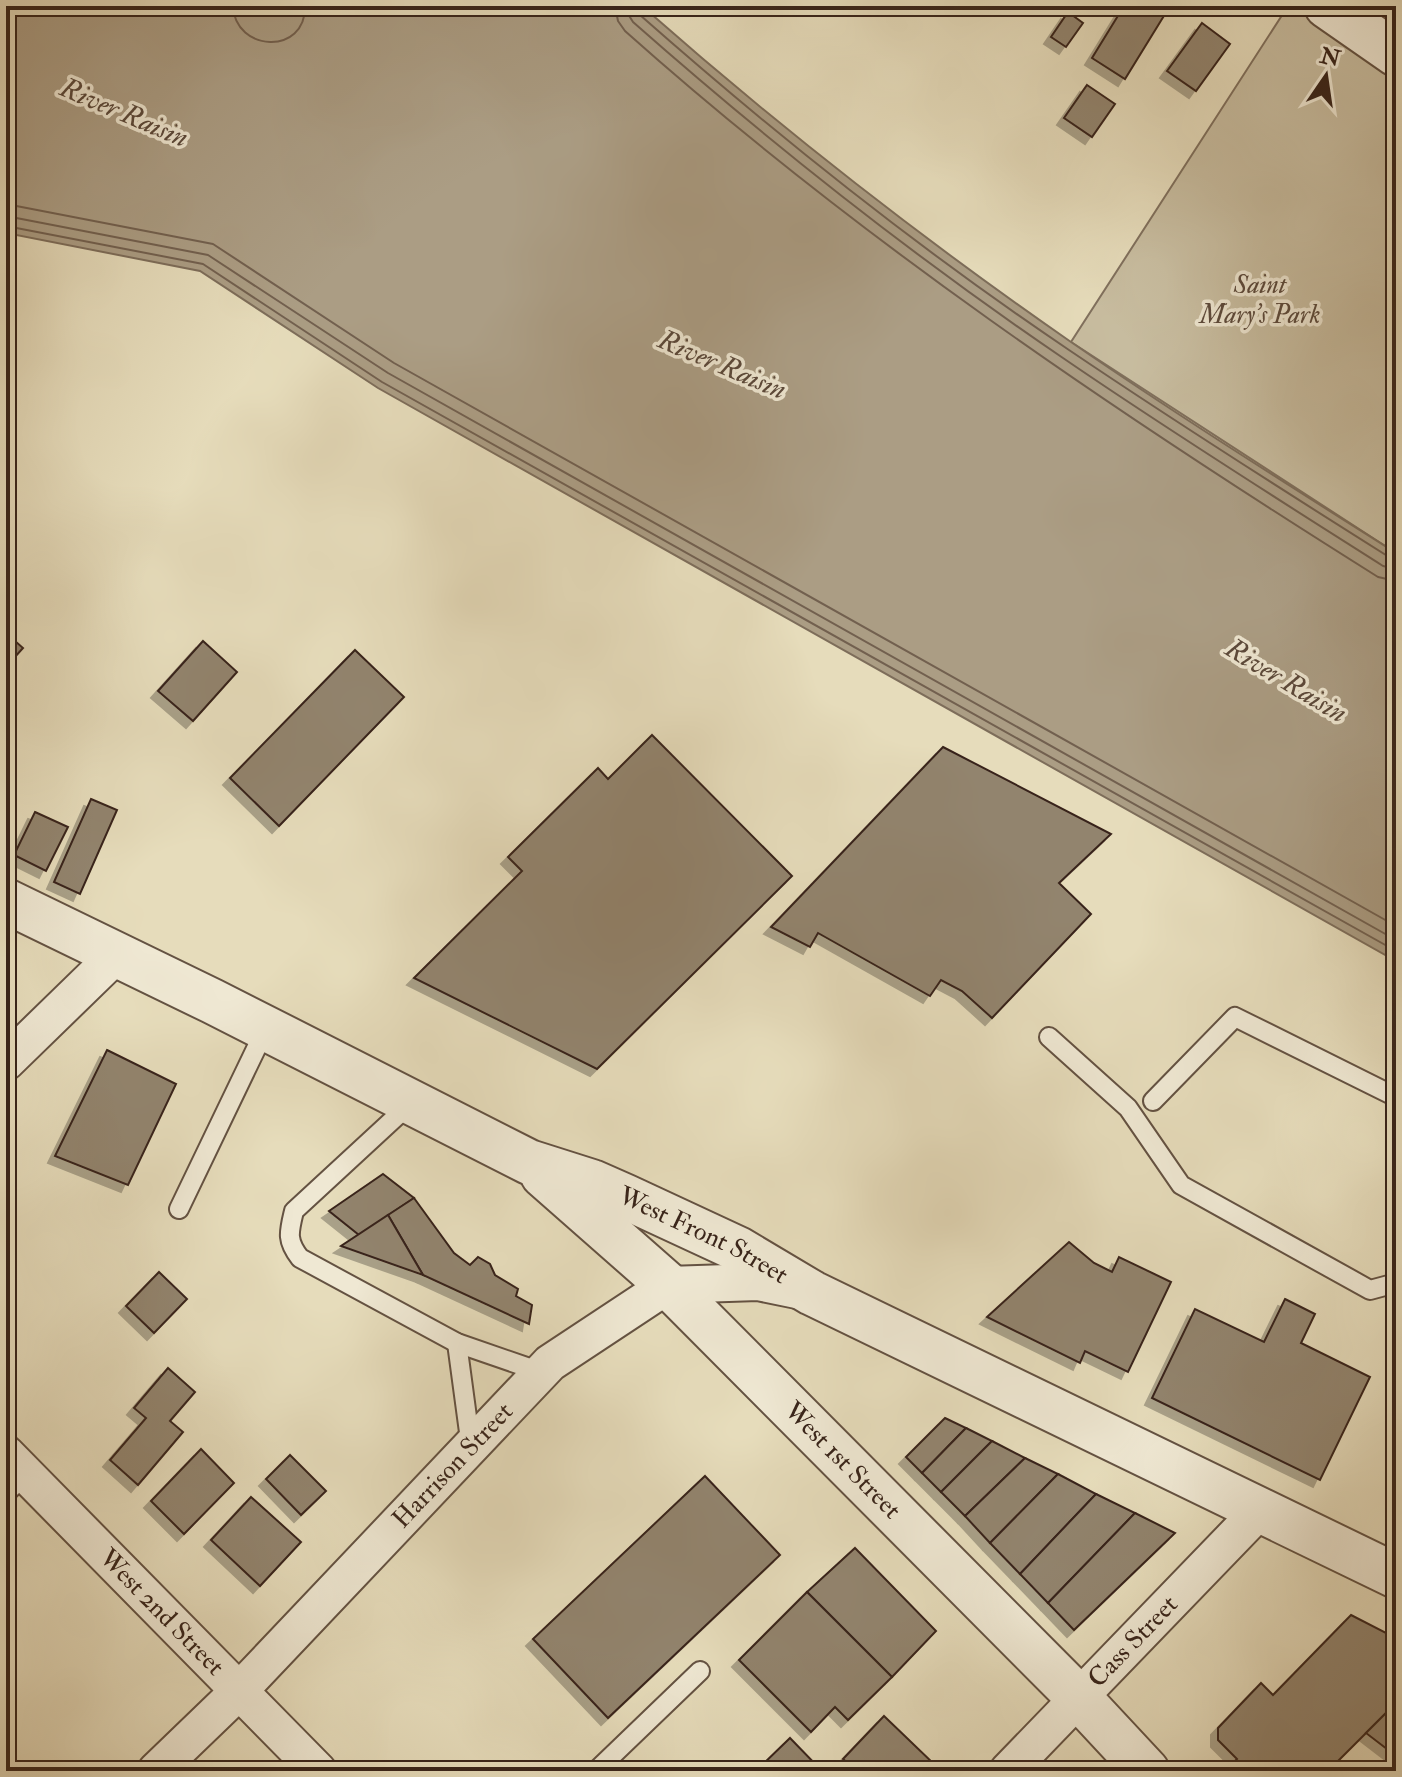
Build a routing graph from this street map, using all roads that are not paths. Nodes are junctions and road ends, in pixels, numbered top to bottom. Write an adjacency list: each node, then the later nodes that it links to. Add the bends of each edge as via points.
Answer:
1 (1327, 6): 2 (street)
2 (1396, 54)
3 (6, 901): 4 (street, West Front Street)
4 (117, 954): 5 (street, West Front Street); 7 (street)
5 (266, 1028): 10 (street, West Front Street); 12 (lane)
6 (1049, 1037): 13 (lane, via 1128,1108 1181,1185 1370,1290)
7 (6, 1062)
8 (1396, 1097): 9 (lane, via 1235,1017)
9 (1153, 1101)
10 (411, 1103): 11 (street, West Front Street); 16 (lane, via 301,1202 294,1211 290,1246 300,1258)
11 (529, 1162): 14 (street, West 1st Street); 15 (street, West Front Street, via 592,1182 738,1249)
12 (179, 1209)
13 (1396, 1283)
14 (668, 1285): 15 (street, via 758,1282); 17 (street, Harrison Street); 24 (street, West 1st Street)
15 (812, 1293): 20 (street, West Front Street)
16 (457, 1343): 17 (lane); 18 (lane)
17 (541, 1372): 18 (street, Harrison Street)
18 (471, 1447): 23 (street, Harrison Street)
19 (13, 1474): 23 (street, West 2nd Street)
20 (1259, 1511): 21 (street, West Front Street); 24 (street, Cass Street)
21 (1396, 1576)
22 (700, 1671): 27 (lane)
23 (239, 1691): 25 (street, Harrison Street); 26 (street, West 2nd Street)
24 (1079, 1698): 28 (street, Cass Street); 29 (street, West 1st Street)
25 (156, 1771)
26 (318, 1771)
27 (596, 1771)
28 (1008, 1771)
29 (1147, 1771)

